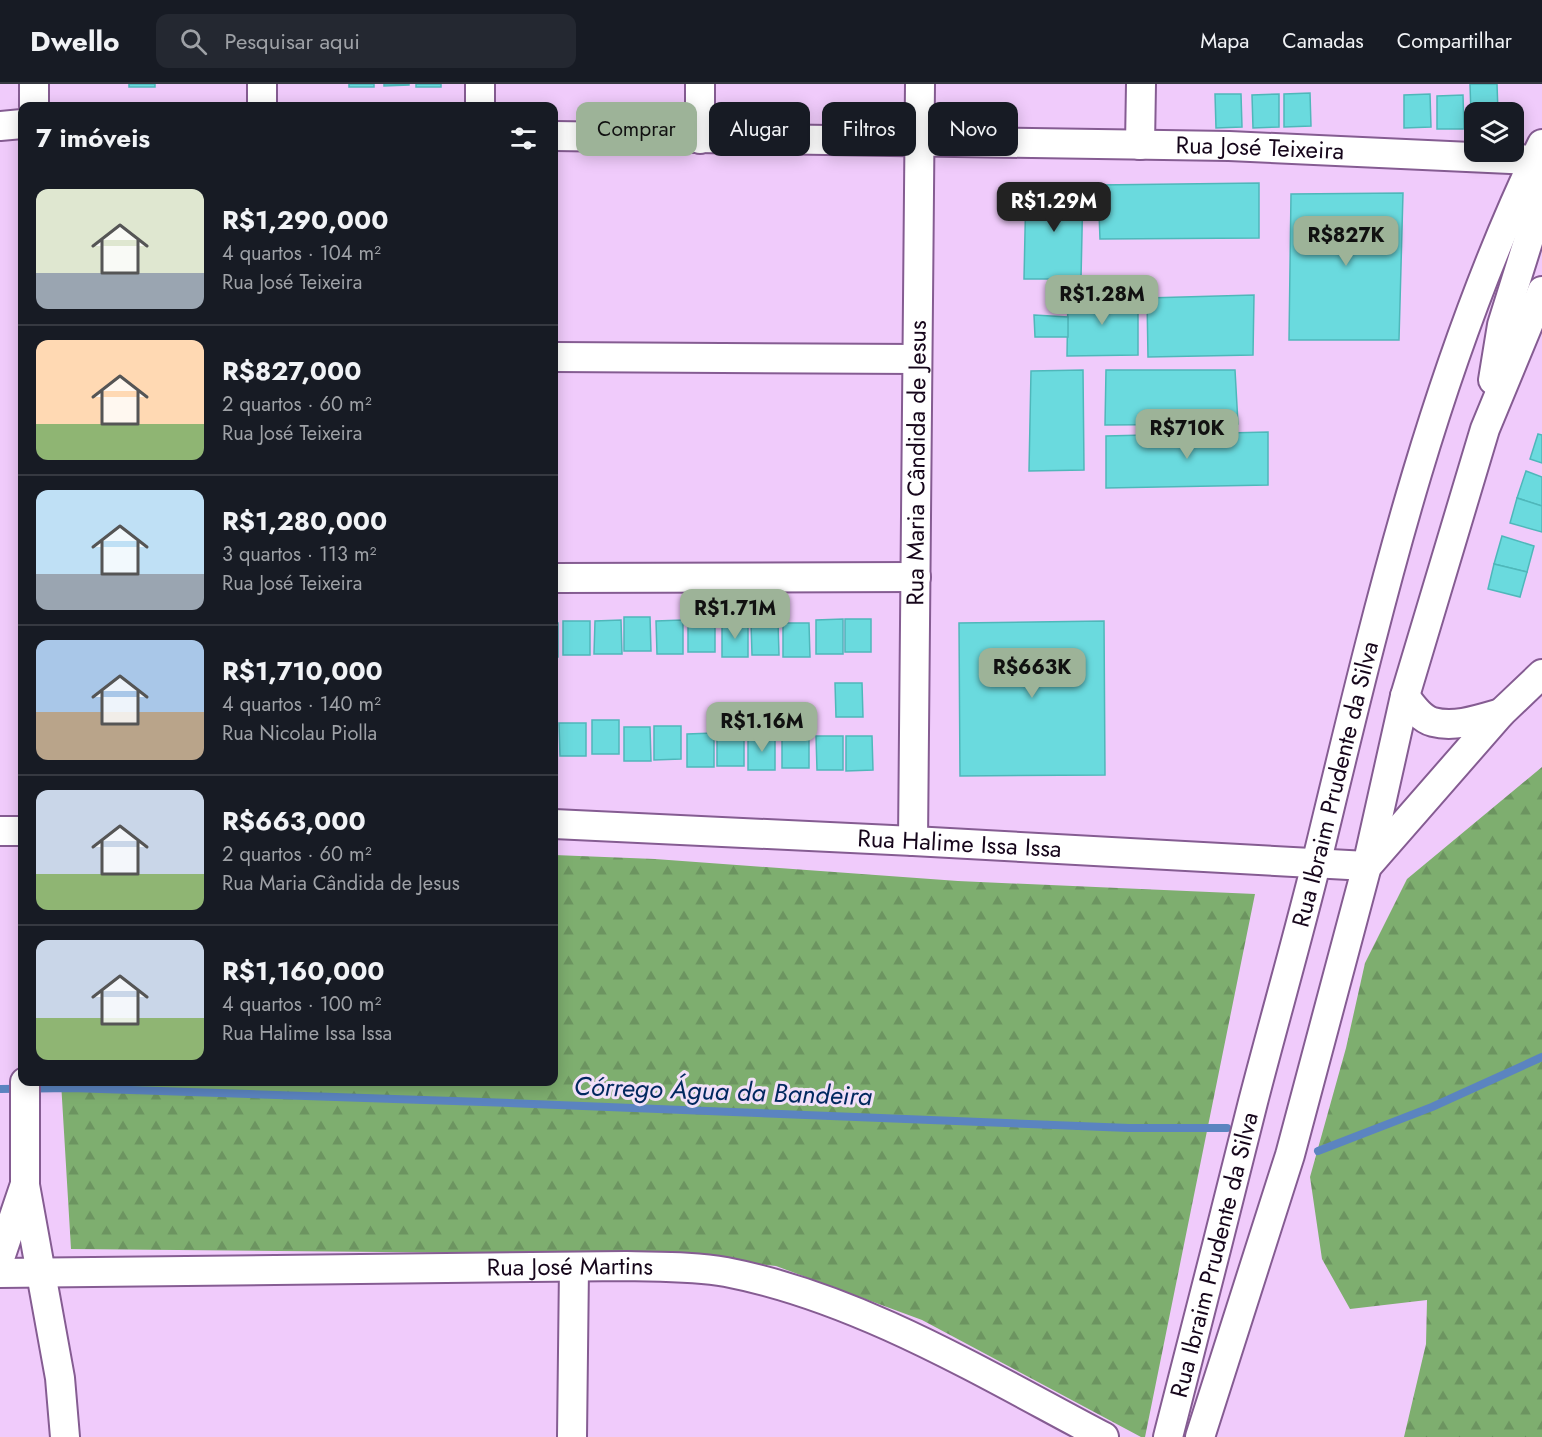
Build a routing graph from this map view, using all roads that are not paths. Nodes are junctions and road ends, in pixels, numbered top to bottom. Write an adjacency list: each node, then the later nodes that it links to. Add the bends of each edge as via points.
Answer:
1 (34, 84): 7 (street)
2 (262, 84): 8 (street)
3 (480, 84): 9 (street)
4 (700, 84): 13 (street)
5 (920, 84): 14 (street, Rua Maria Cândida de Jesus)
6 (1141, 84): 15 (street)
7 (34, 102)
8 (262, 102)
9 (480, 102)
10 (18, 124): 11 (street)
11 (0, 126)
12 (558, 136): 13 (street, Rua José Teixeira)
13 (700, 139): 14 (street, Rua José Teixeira)
14 (920, 142): 15 (street, Rua José Teixeira); 20 (street, Rua Maria Cândida de Jesus)
15 (1140, 145): 16 (street, Rua José Teixeira)
16 (1539, 160): 31 (street, Rua Ibraim Prudente da Silva, via 1487,271 1424,448 1380,603)
17 (1542, 197): 21 (street, via 1502,325)
18 (1542, 291): 21 (street, Rua Ibraim Prudente da Silva)
19 (558, 357): 20 (street)
20 (918, 359): 22 (street, Rua Maria Cândida de Jesus)
21 (1485, 429): 25 (street, Rua Ibraim Prudente da Silva)
22 (916, 577): 23 (street); 30 (street, Rua Maria Cândida de Jesus)
23 (558, 578)
24 (1542, 674): 26 (street)
25 (1405, 696): 26 (street, via 1417,712 1432,722 1459,724); 32 (street, Rua Ibraim Prudente da Silva)
26 (1501, 713): 32 (street)
27 (558, 824): 30 (street, Rua Halime Issa Issa)
28 (0, 831): 29 (street)
29 (18, 831)
30 (913, 841): 31 (street, Rua Halime Issa Issa)
31 (1316, 863): 32 (street, Rua Halime Issa Issa); 42 (street, Rua Ibraim Prudente da Silva)
32 (1367, 866): 43 (street, Rua Ibraim Prudente da Silva, via 1290,1155)
33 (25, 1086): 34 (street)
34 (25, 1185): 35 (street); 38 (street)
35 (0, 1258)
36 (574, 1267): 38 (street, Rua José Martins); 40 (street); 41 (street, Rua José Martins, via 724,1271 808,1293 928,1345)
37 (0, 1273): 38 (street, Rua José Martins)
38 (42, 1273): 39 (street, via 60,1378)
39 (65, 1437)
40 (572, 1437)
41 (1104, 1437)
42 (1168, 1437)
43 (1200, 1437)

